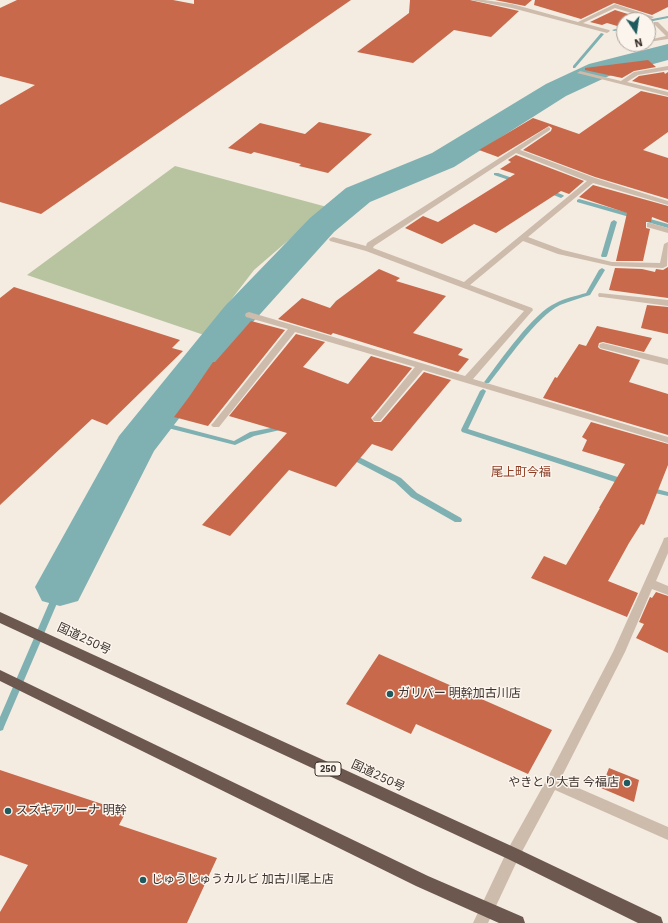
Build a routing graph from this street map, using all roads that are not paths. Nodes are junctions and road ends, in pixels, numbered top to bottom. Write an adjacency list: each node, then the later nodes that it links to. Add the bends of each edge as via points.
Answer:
1 (474, 0): 2 (street)
2 (514, 3): 4 (street)
3 (635, 12): 4 (street, via 615,6)
4 (580, 22): 6 (street)
5 (656, 23): 7 (street)
6 (607, 31)
7 (668, 36): 8 (street)
8 (656, 39)
9 (668, 68): 11 (street, via 636,73)
10 (580, 73): 11 (street)
11 (622, 83): 12 (street)
12 (668, 94)
13 (548, 129): 14 (street)
14 (516, 151): 15 (street); 22 (street, via 370,245)
15 (592, 180): 16 (street); 19 (street)
16 (668, 204)
17 (650, 225): 18 (street)
18 (668, 231)
19 (523, 238): 21 (street, via 561,252 612,264 663,266); 23 (street)
20 (333, 239): 22 (street)
21 (668, 244)
22 (369, 250): 23 (street)
23 (464, 286): 31 (street, via 529,310)
24 (602, 295): 25 (street)
25 (668, 303)
26 (249, 315): 27 (street)
27 (293, 329): 30 (street); 33 (street)
28 (603, 346): 29 (street)
29 (668, 362)
30 (420, 367): 31 (street); 32 (street)
31 (466, 381): 34 (street)
32 (377, 419)
33 (216, 424)
34 (668, 440)
35 (668, 541): 36 (street)
36 (649, 583): 37 (street); 40 (street, via 619,652)
37 (668, 591)
38 (0, 617): 42 (highway, 国道250号 / 250)
39 (0, 675): 43 (highway, via 422,881)
40 (552, 784): 41 (street); 42 (street)
41 (668, 834)
42 (513, 854): 43 (street); 46 (highway, 国道250号 / 250)
43 (487, 910): 44 (street); 45 (highway)
44 (480, 923)
45 (517, 923)
46 (655, 923)

